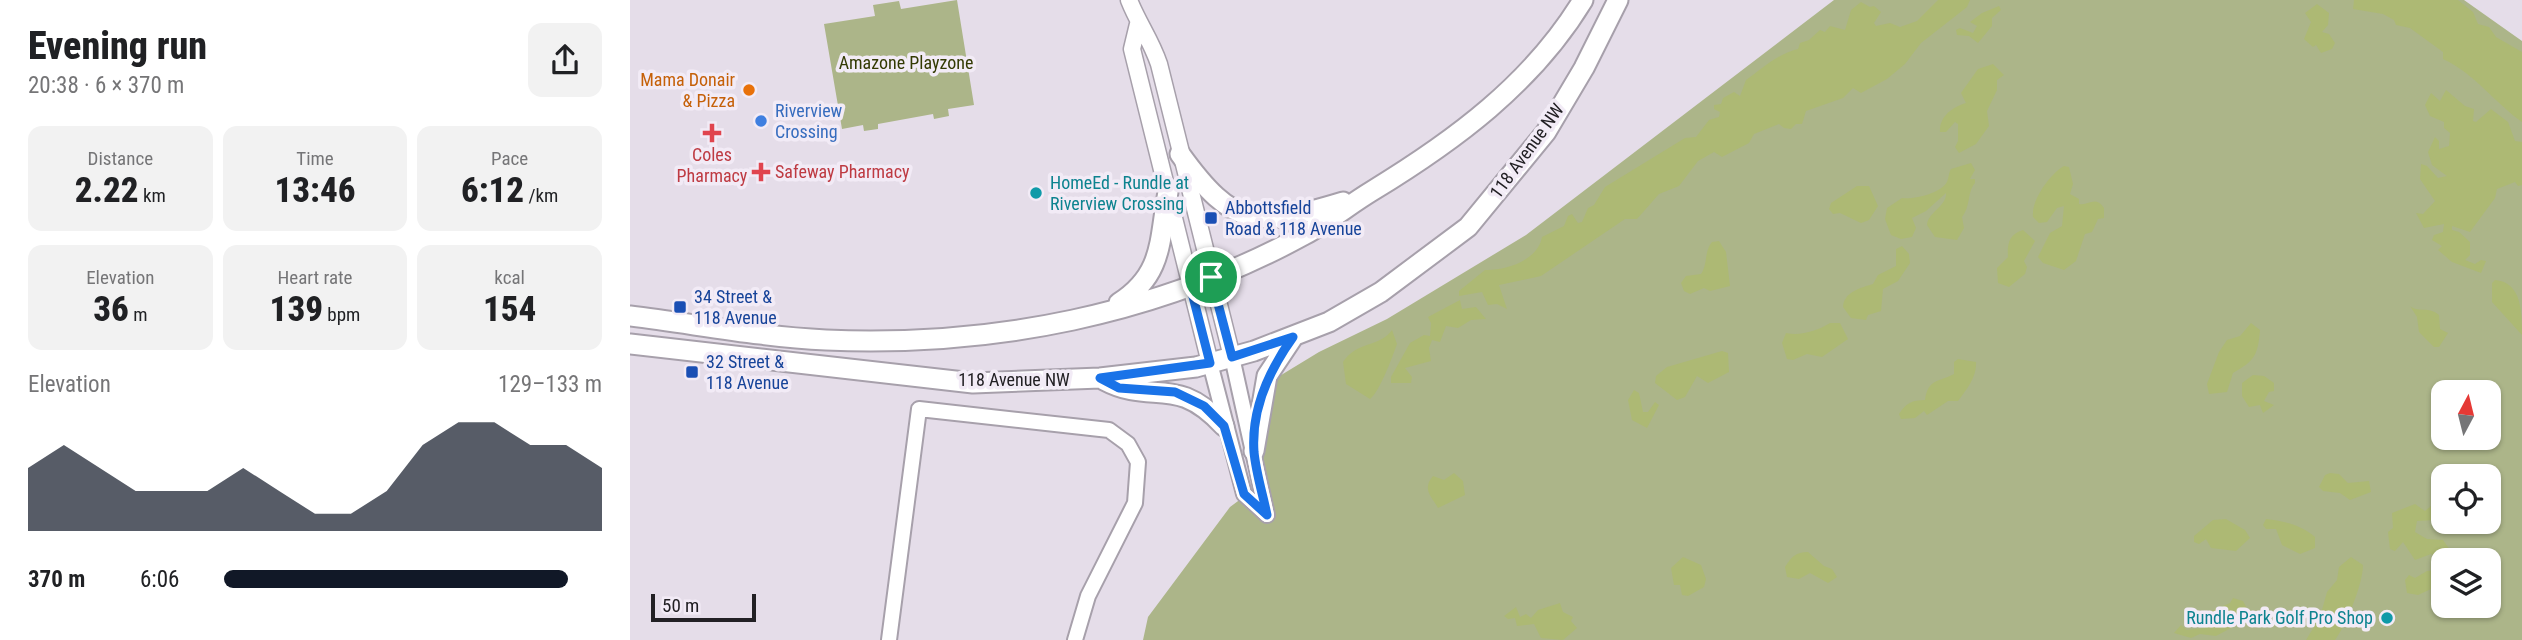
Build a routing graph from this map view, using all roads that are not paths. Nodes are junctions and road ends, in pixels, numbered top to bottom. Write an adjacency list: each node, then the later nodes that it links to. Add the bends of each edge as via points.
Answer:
1 (1129, 0): 4 (street)
2 (1583, 0): 7 (main road, via 1511,90 1465,131)
3 (1618, 0): 12 (main road, 118 Avenue NW, via 1546,132 1468,227 1381,292)
4 (1138, 24): 5 (street, via 1151,38); 6 (street, via 1132,49)
5 (1180, 154): 7 (main road, via 1219,202 1247,215 1288,216); 8 (street)
6 (1168, 192): 9 (street); 10 (main road, via 1153,272 1136,292)
7 (1364, 196): 8 (main road, via 1305,235)
8 (1211, 277): 9 (main road); 14 (street)
9 (1190, 285): 10 (main road); 15 (street)
10 (1100, 315): 11 (main road, via 989,337 888,341 824,340)
11 (630, 316)
12 (1293, 337): 14 (main road, 118 Avenue NW); 18 (main road, via 1267,376)
13 (630, 344): 16 (main road, 118 Avenue NW, via 973,383)
14 (1232, 357): 15 (main road, 118 Avenue NW); 18 (street)
15 (1210, 363): 16 (main road, 118 Avenue NW); 17 (street)
16 (1100, 378): 17 (main road, via 1119,388 1185,395)
17 (1224, 426): 18 (street, via 1244,494 1267,515)
18 (1254, 451)
19 (889, 640): 20 (street, via 919,409 1109,430 1128,444 1138,462 1135,503 1088,596)
20 (1075, 640)

